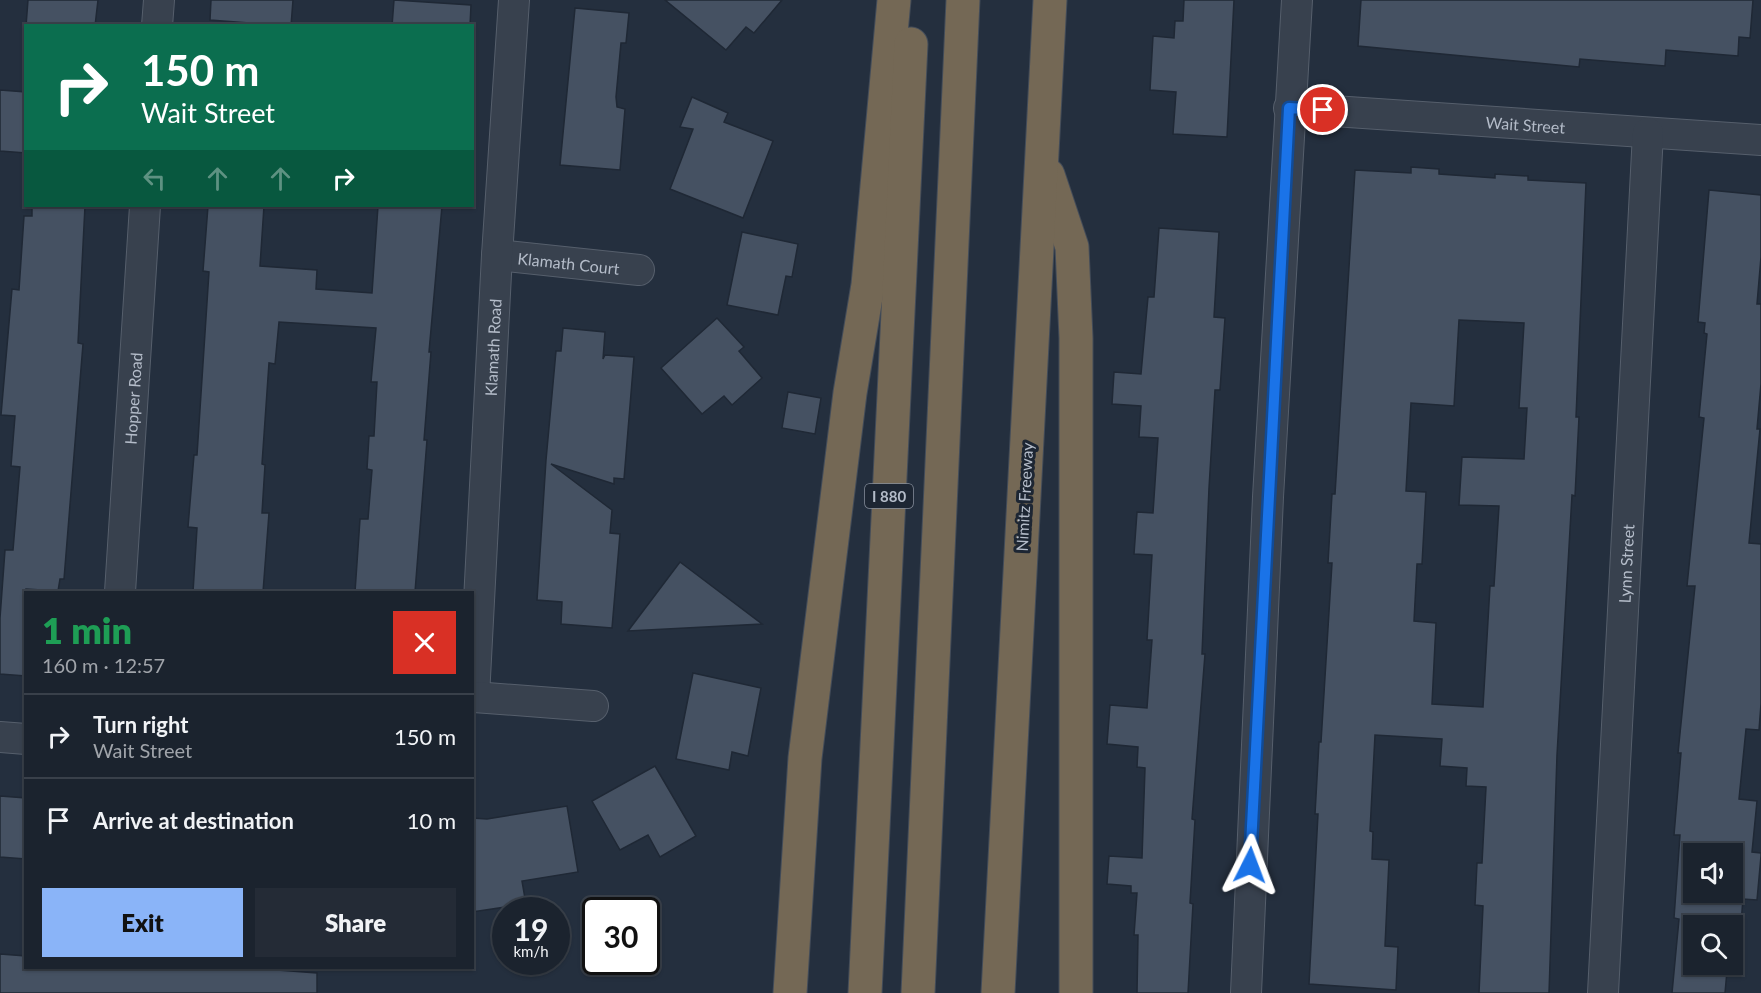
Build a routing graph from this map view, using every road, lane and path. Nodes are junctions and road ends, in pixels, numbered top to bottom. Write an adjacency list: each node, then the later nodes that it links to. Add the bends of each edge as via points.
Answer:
1 (159, 0): 8 (street)
2 (514, 0): 14 (street, Klamath Road)
3 (894, 0): 22 (highway, via 868,285 850,393 805,758)
4 (913, 0): 23 (highway, I 880)
5 (963, 0): 24 (highway)
6 (1050, 0): 12 (highway, Nimitz Freeway)
7 (1297, 0): 9 (street)
8 (157, 24)
9 (1289, 108): 10 (street, Wait Street); 27 (street)
10 (1648, 134): 11 (street, Wait Street); 28 (street, Lynn Street)
11 (1761, 140)
12 (1043, 159): 25 (highway, Nimitz Freeway); 26 (highway, via 1072,247 1076,327)
13 (145, 207): 16 (street, Hopper Road)
14 (497, 255): 15 (street, Klamath Court); 17 (street, Klamath Road)
15 (639, 270)
16 (120, 591)
17 (474, 680)
18 (474, 698): 19 (street)
19 (593, 706)
20 (0, 737): 21 (street)
21 (24, 739)
22 (790, 993)
23 (865, 993)
24 (918, 993)
25 (998, 993)
26 (1076, 993)
27 (1246, 993)
28 (1603, 993)

